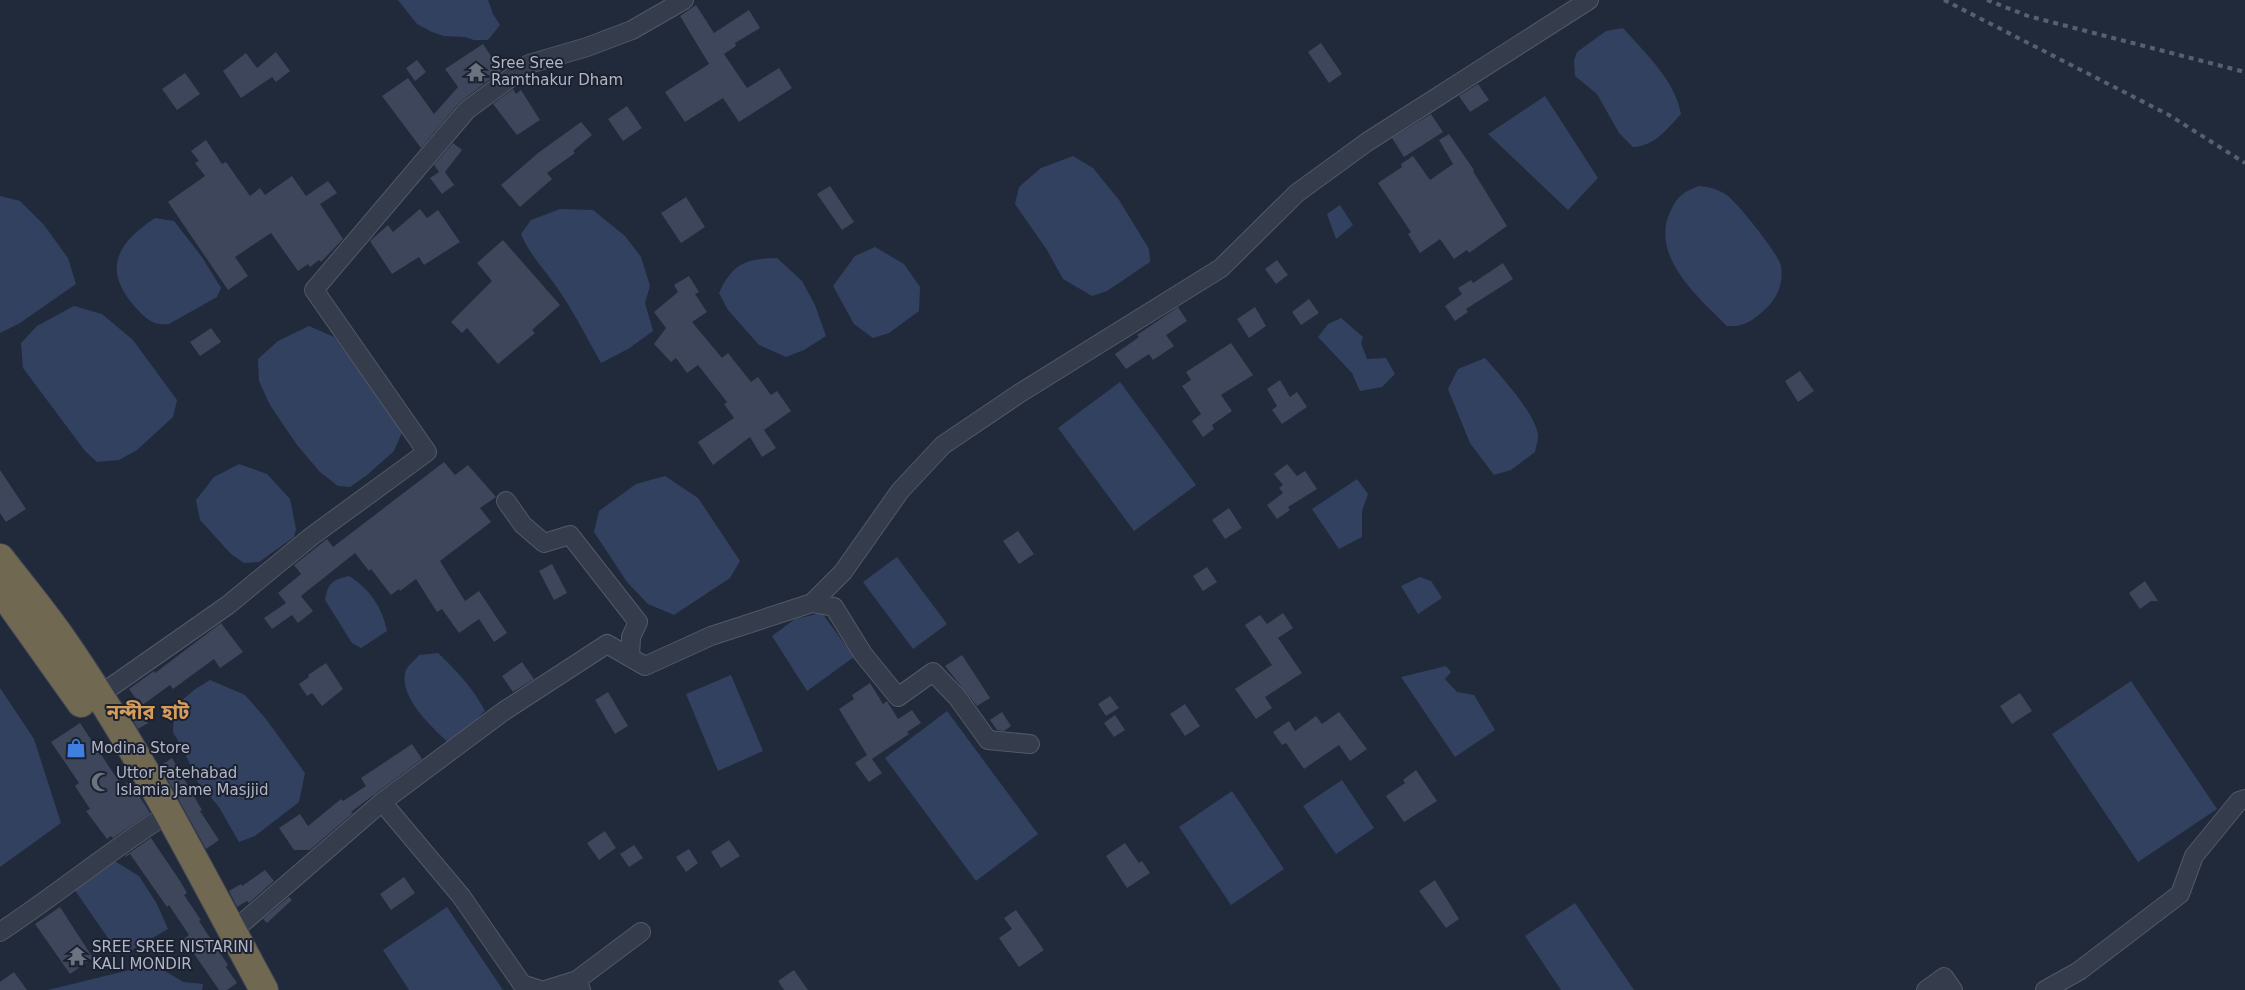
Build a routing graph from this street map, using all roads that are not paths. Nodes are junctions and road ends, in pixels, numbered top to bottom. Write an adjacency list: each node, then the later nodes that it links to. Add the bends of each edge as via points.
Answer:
1 (684, 0): 8 (street, via 632,30 529,64 467,110 314,290 427,452 312,536 228,605)
2 (1589, 0): 6 (street, via 1367,142 1297,192 1221,268 1020,393 943,445 900,491 844,572)
3 (506, 501): 7 (street, via 523,525 544,543 570,535 638,622 631,637)
4 (0, 558): 8 (highway, via 60,636)
5 (0, 589): 12 (highway, via 104,737)
6 (812, 603): 7 (street, via 711,636 646,666); 9 (street, via 834,607 863,654 898,697 933,672 958,697 988,740)
7 (630, 657): 11 (street, via 607,644 504,711)
8 (98, 696): 14 (highway)
9 (1030, 744)
10 (2245, 799): 23 (street, via 2239,801 2194,856 2180,894 2079,971)
11 (382, 802): 14 (street); 19 (street, via 461,896 522,984)
12 (155, 822): 13 (street); 17 (highway)
13 (0, 932)
14 (232, 932): 18 (highway)
15 (641, 932): 16 (street)
16 (579, 985): 20 (street)
17 (247, 990)
18 (264, 990)
19 (540, 990)
20 (545, 990)
21 (1926, 990): 22 (street, via 1944,978)
22 (1952, 990)
23 (2045, 990)

